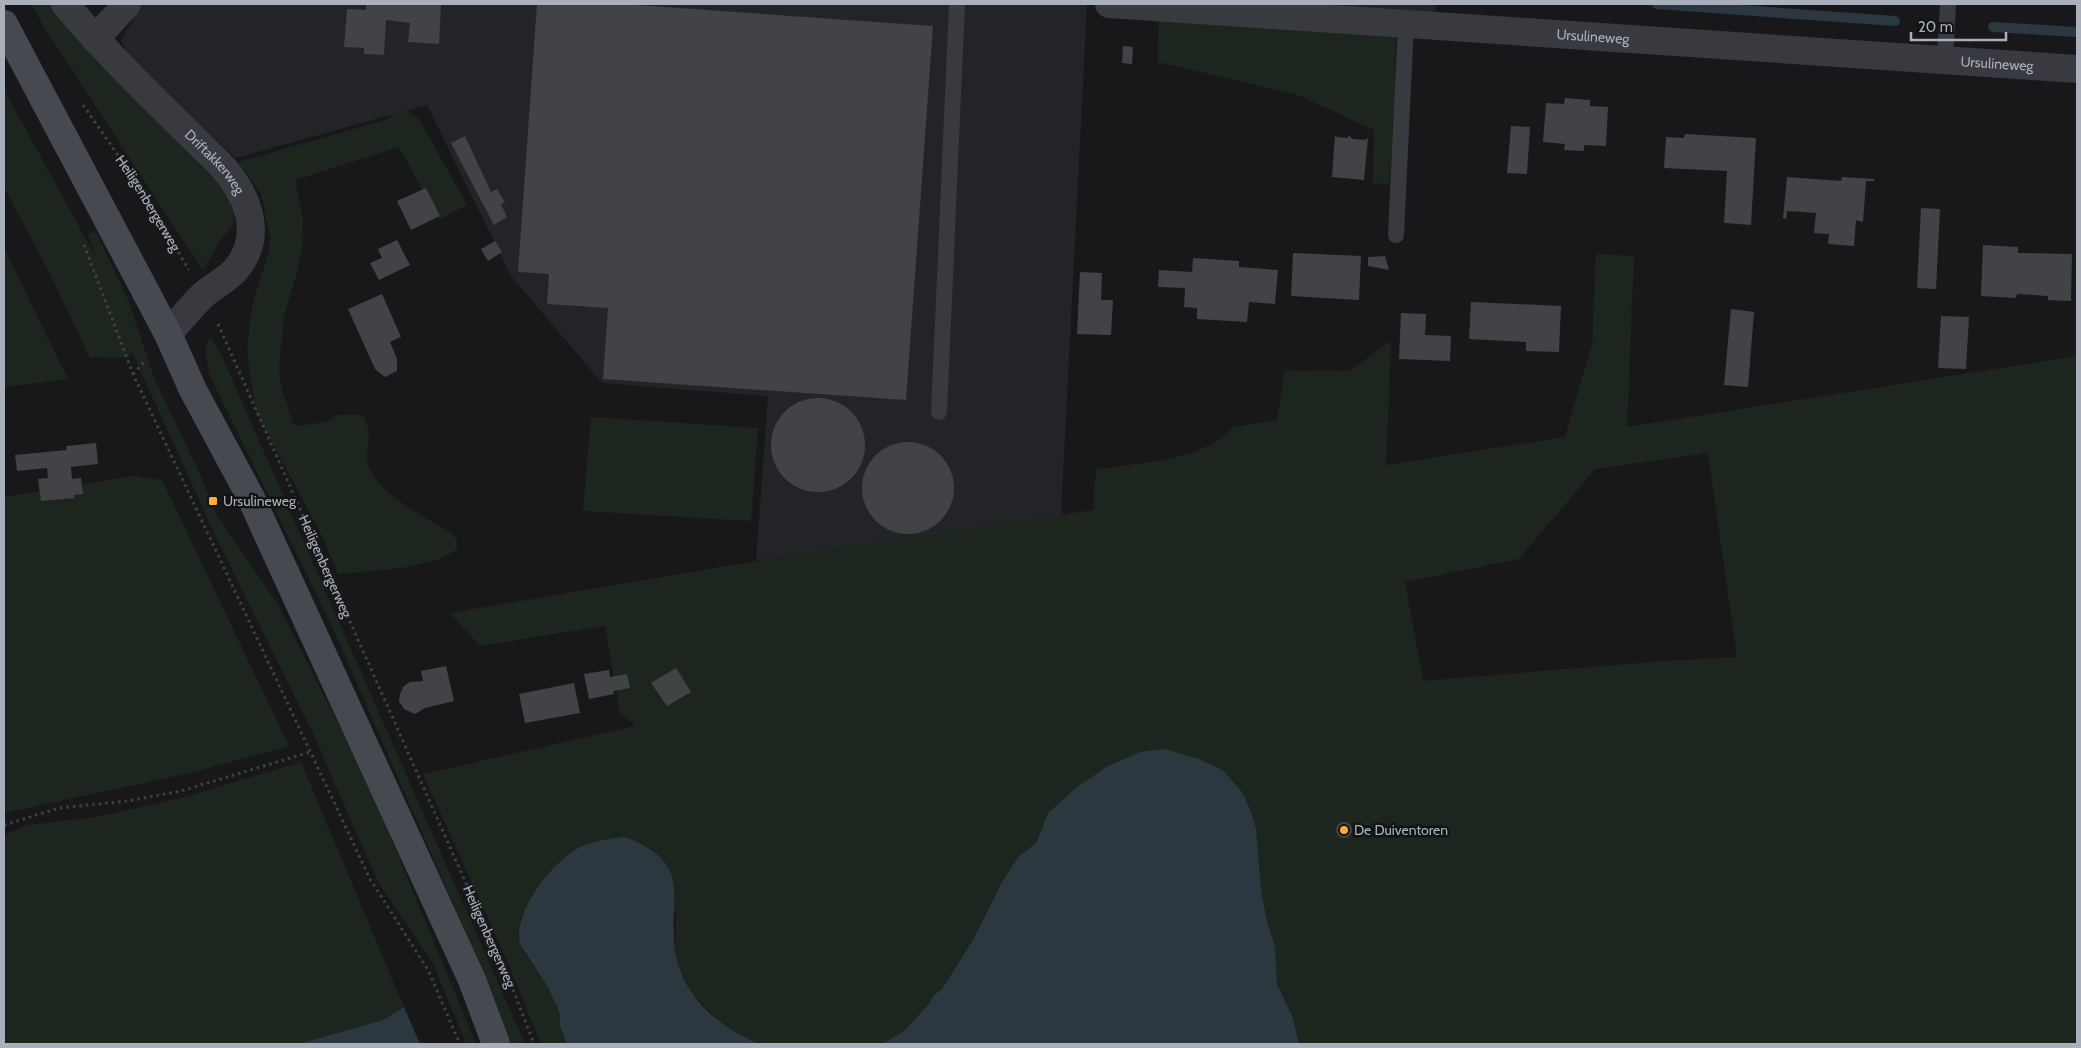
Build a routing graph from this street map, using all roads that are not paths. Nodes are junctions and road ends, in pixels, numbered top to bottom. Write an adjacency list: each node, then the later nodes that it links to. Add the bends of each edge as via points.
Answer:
1 (66, 4): 8 (street, Driftakkerweg)
2 (127, 4): 8 (street)
3 (957, 4): 13 (lane)
4 (1110, 4): 7 (street, Ursulineweg)
5 (1948, 4): 9 (lane)
6 (4, 24): 12 (main road)
7 (1406, 24): 9 (street, Ursulineweg); 11 (lane)
8 (95, 39): 12 (street, Driftakkerweg, via 232,177 247,204 251,230 245,255 229,277 203,295)
9 (1945, 60): 10 (street, Ursulineweg)
10 (2077, 69)
11 (1396, 235)
12 (168, 334): 14 (main road, via 193,390 255,507 472,980)
13 (939, 412)
14 (496, 1044)

